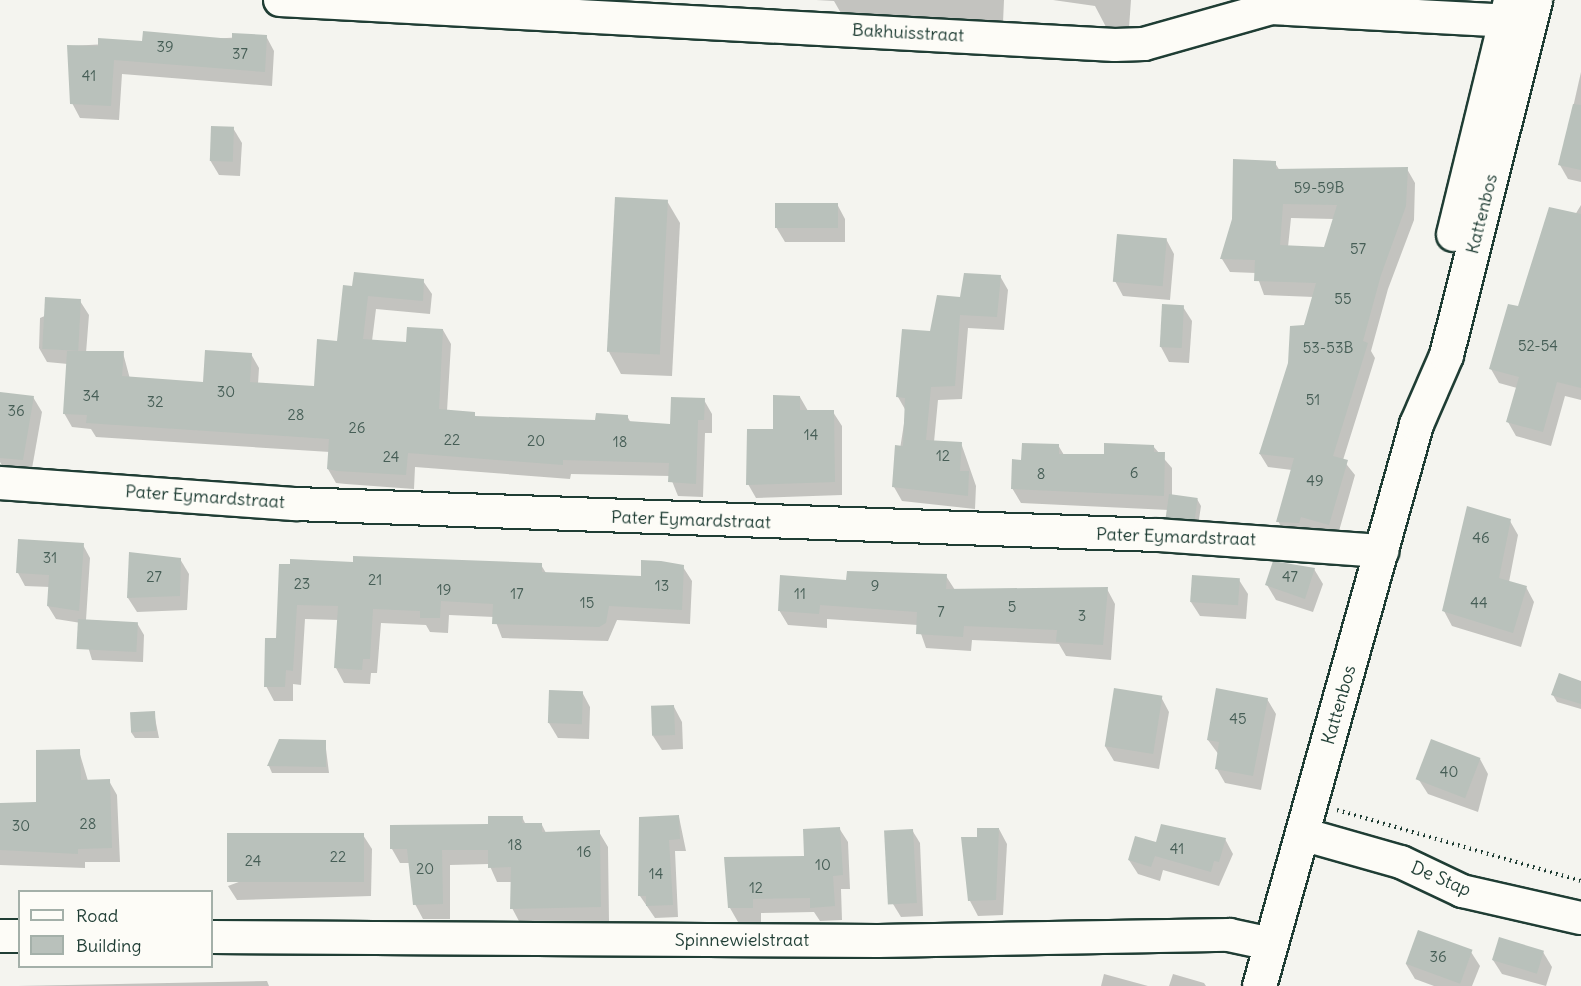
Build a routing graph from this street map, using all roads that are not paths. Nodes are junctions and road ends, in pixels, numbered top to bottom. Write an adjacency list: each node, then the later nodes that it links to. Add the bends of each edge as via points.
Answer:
1 (280, 0): 2 (street, Bakhuisstraat)
2 (580, 8): 3 (street, Bakhuisstraat, via 1115,45 1144,44 1271,8)
3 (1520, 10): 5 (main road, Kattenbos, via 1446,354 1416,424)
4 (0, 483): 5 (street, Pater Eymardstraat, via 306,504 1158,535)
5 (1382, 551): 6 (main road, Kattenbos)
6 (1302, 834): 7 (street, De Stap, via 1401,862 1462,891); 11 (main road, Kattenbos)
7 (1581, 918)
8 (0, 936): 9 (street)
9 (18, 936)
10 (213, 937): 11 (street, Spinnewielstraat, via 878,941 1229,935)
11 (1271, 944): 12 (main road, Kattenbos)
12 (1259, 986)

